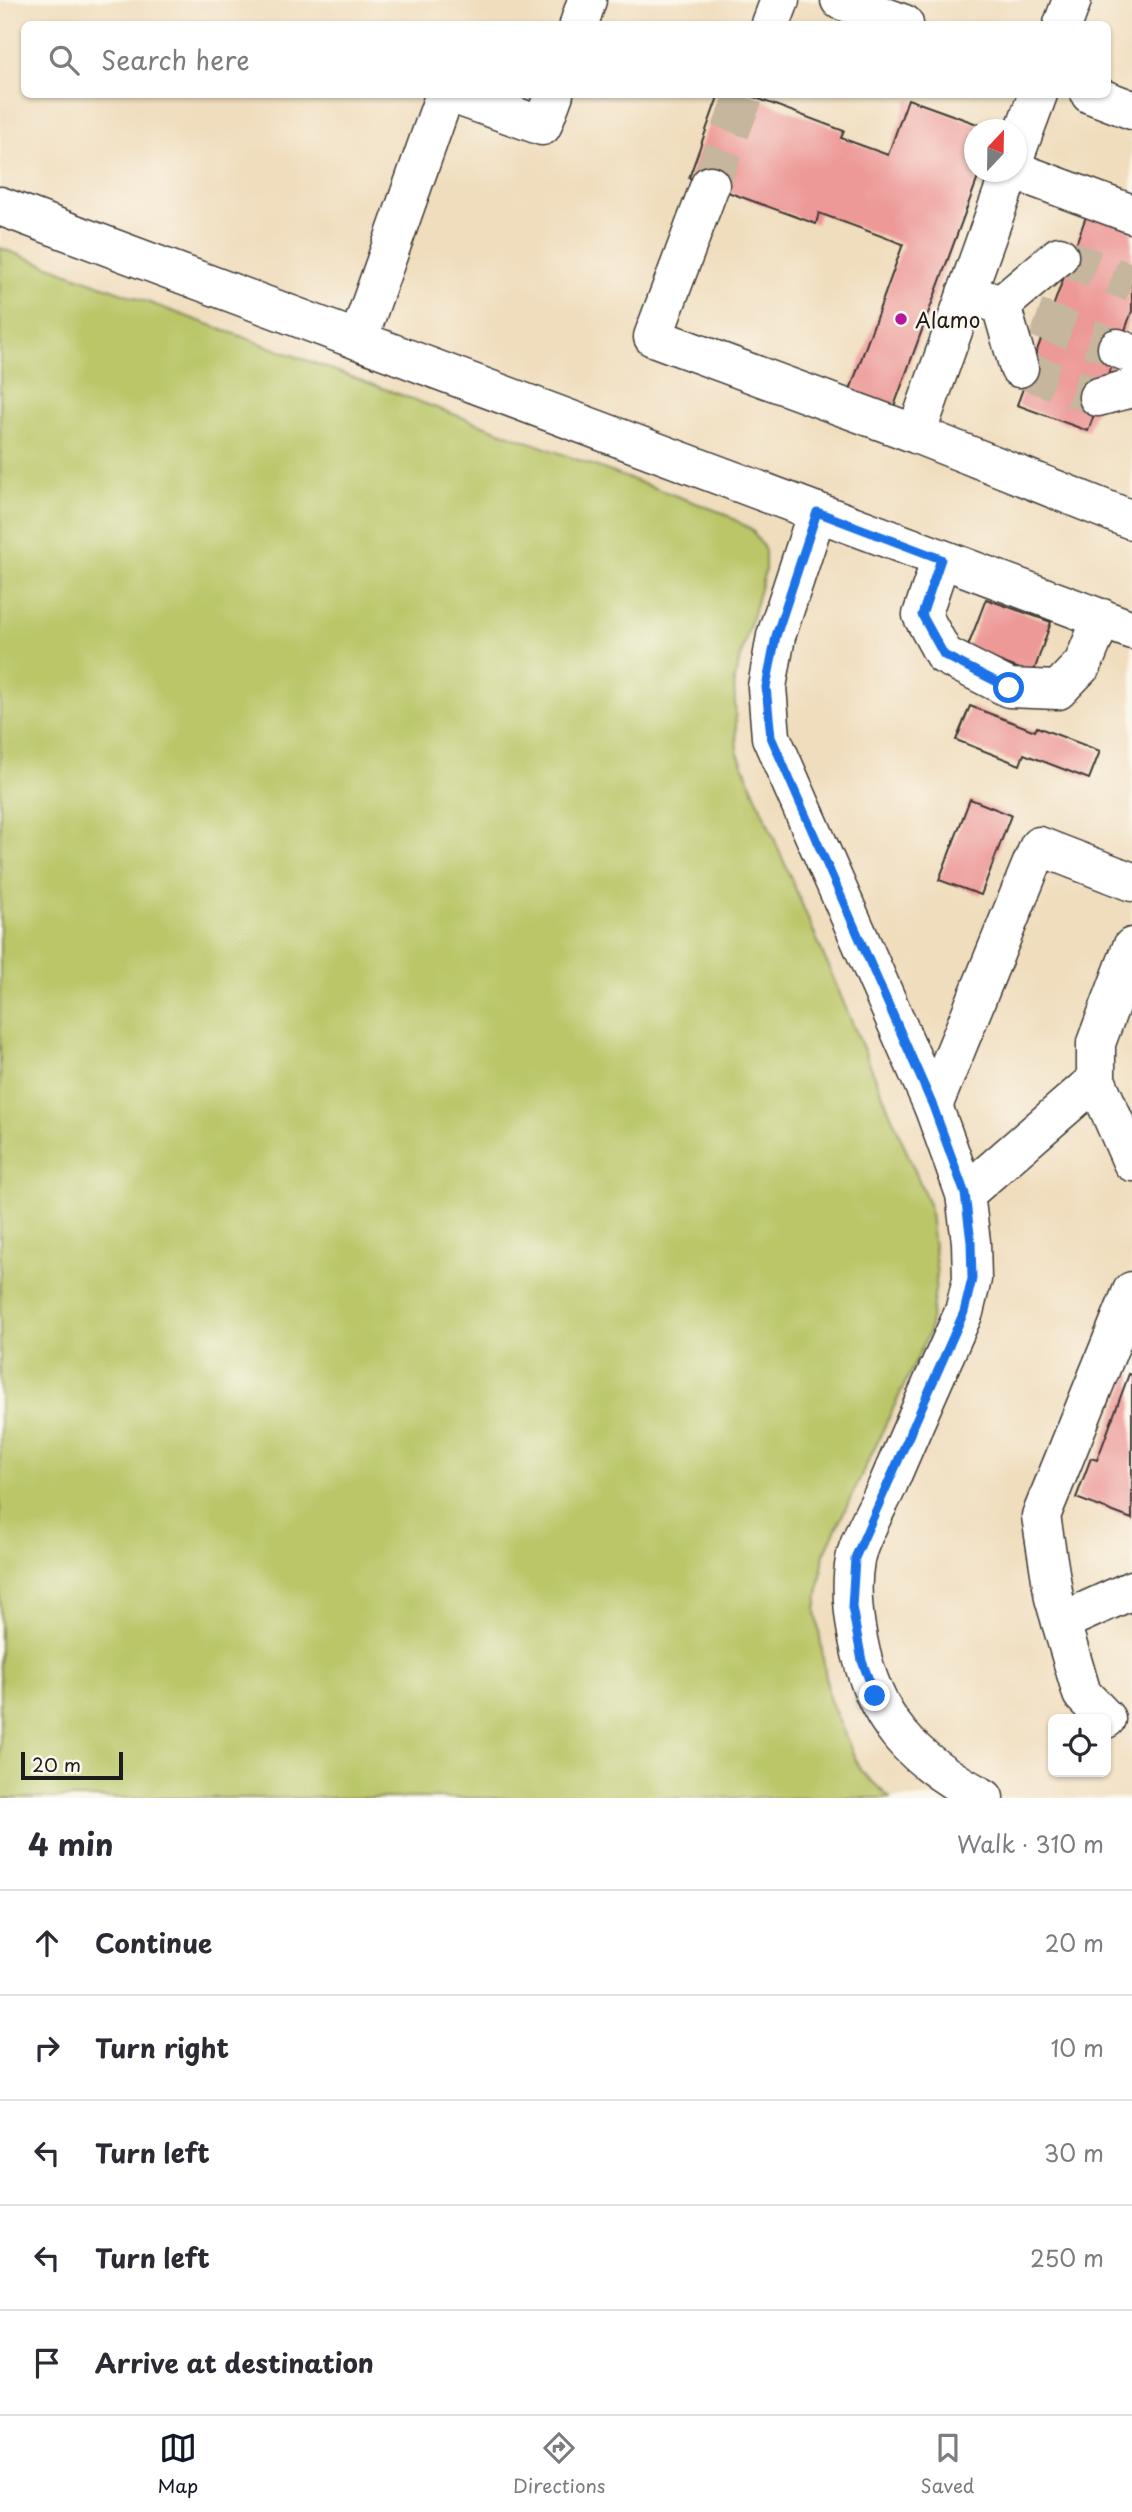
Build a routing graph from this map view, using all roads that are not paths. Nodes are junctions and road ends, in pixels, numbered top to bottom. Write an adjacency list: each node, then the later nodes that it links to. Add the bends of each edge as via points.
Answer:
1 (587, 0): 5 (lane)
2 (780, 0): 6 (lane)
3 (840, 0): 7 (lane)
4 (1072, 0): 8 (lane)
5 (580, 21)
6 (772, 21)
7 (896, 21)
8 (1064, 21)
9 (444, 98): 24 (lane)
10 (463, 98): 11 (lane, via 542,126)
11 (552, 98)
12 (1037, 98): 15 (lane)
13 (1100, 98): 14 (lane)
14 (1132, 110)
15 (1027, 125)
16 (1027, 176): 20 (lane)
17 (1008, 182): 22 (lane)
18 (710, 185): 26 (lane, via 653,337)
19 (0, 206): 24 (lane)
20 (1132, 214)
21 (1059, 256): 22 (lane)
22 (984, 299): 23 (lane); 25 (lane); 26 (lane)
23 (1036, 318)
24 (358, 340): 27 (lane)
25 (1020, 368)
26 (916, 434): 28 (lane)
27 (817, 512): 29 (lane); 34 (lane, via 776,636 766,687 771,737)
28 (1132, 520)
29 (941, 559): 30 (lane); 30 (lane, via 922,615 944,655 1009,688 1058,690)
30 (1117, 624)
31 (1132, 882): 34 (lane, via 1039,846)
32 (1132, 947): 33 (lane, via 1096,1042)
33 (1113, 1104): 35 (lane); 36 (lane)
34 (933, 1106): 36 (lane)
35 (1132, 1162)
36 (965, 1194): 43 (lane, via 972,1279 964,1312 855,1558 852,1607 862,1661 891,1726 922,1760)
37 (1132, 1291): 39 (lane, via 1041,1516)
38 (1132, 1590): 39 (lane)
39 (1061, 1622): 40 (lane, via 1082,1694)
40 (1101, 1714)
41 (1111, 1725): 42 (lane)
42 (1132, 1735)
43 (984, 1798)

